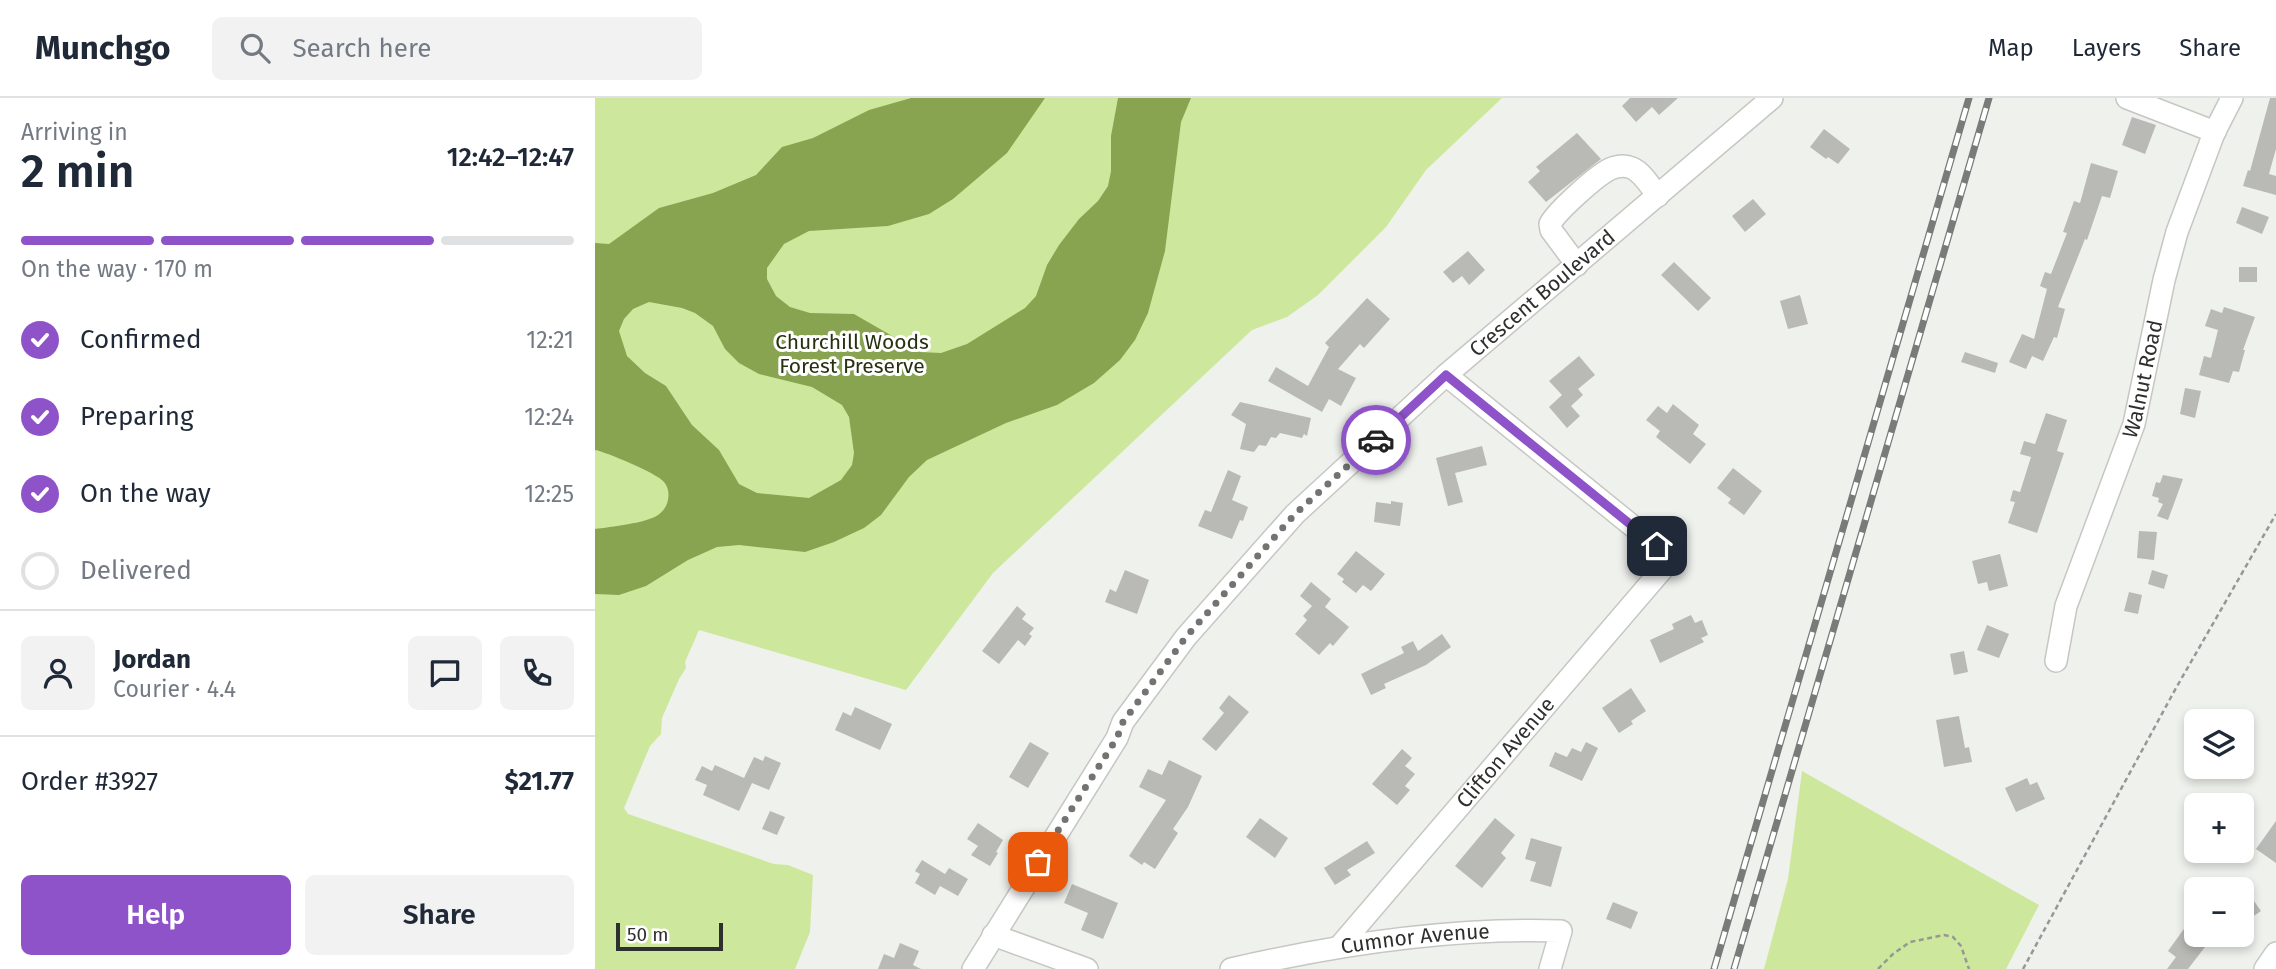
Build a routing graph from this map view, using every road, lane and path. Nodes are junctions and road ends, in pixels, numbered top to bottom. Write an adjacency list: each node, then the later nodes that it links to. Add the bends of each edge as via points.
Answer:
1 (1772, 98): 5 (street, Crescent Boulevard)
2 (2127, 98): 4 (street)
3 (2232, 98): 4 (street, Walnut Road)
4 (2215, 132): 9 (street, Walnut Road, via 2177,232 2134,424 2066,606)
5 (1658, 196): 6 (street, Crescent Boulevard); 6 (street, via 1629,167 1608,170 1550,224)
6 (1577, 264): 7 (street, Crescent Boulevard)
7 (1446, 375): 10 (street, Crescent Boulevard, via 1295,514 1186,637 1123,722); 11 (street, Clifton Avenue, via 1672,558)
8 (2276, 514): 18 (path)
9 (2056, 661)
10 (993, 935): 12 (street, Crescent Boulevard); 13 (street)
11 (1339, 947): 14 (street, Cumnor Avenue); 15 (street, Cumnor Avenue, via 1456,933 1561,931)
12 (973, 969)
13 (1087, 969)
14 (1231, 969)
15 (1549, 969)
16 (1878, 969): 17 (path, via 1910,942 1944,935 1961,946)
17 (1969, 969)
18 (2023, 969)

